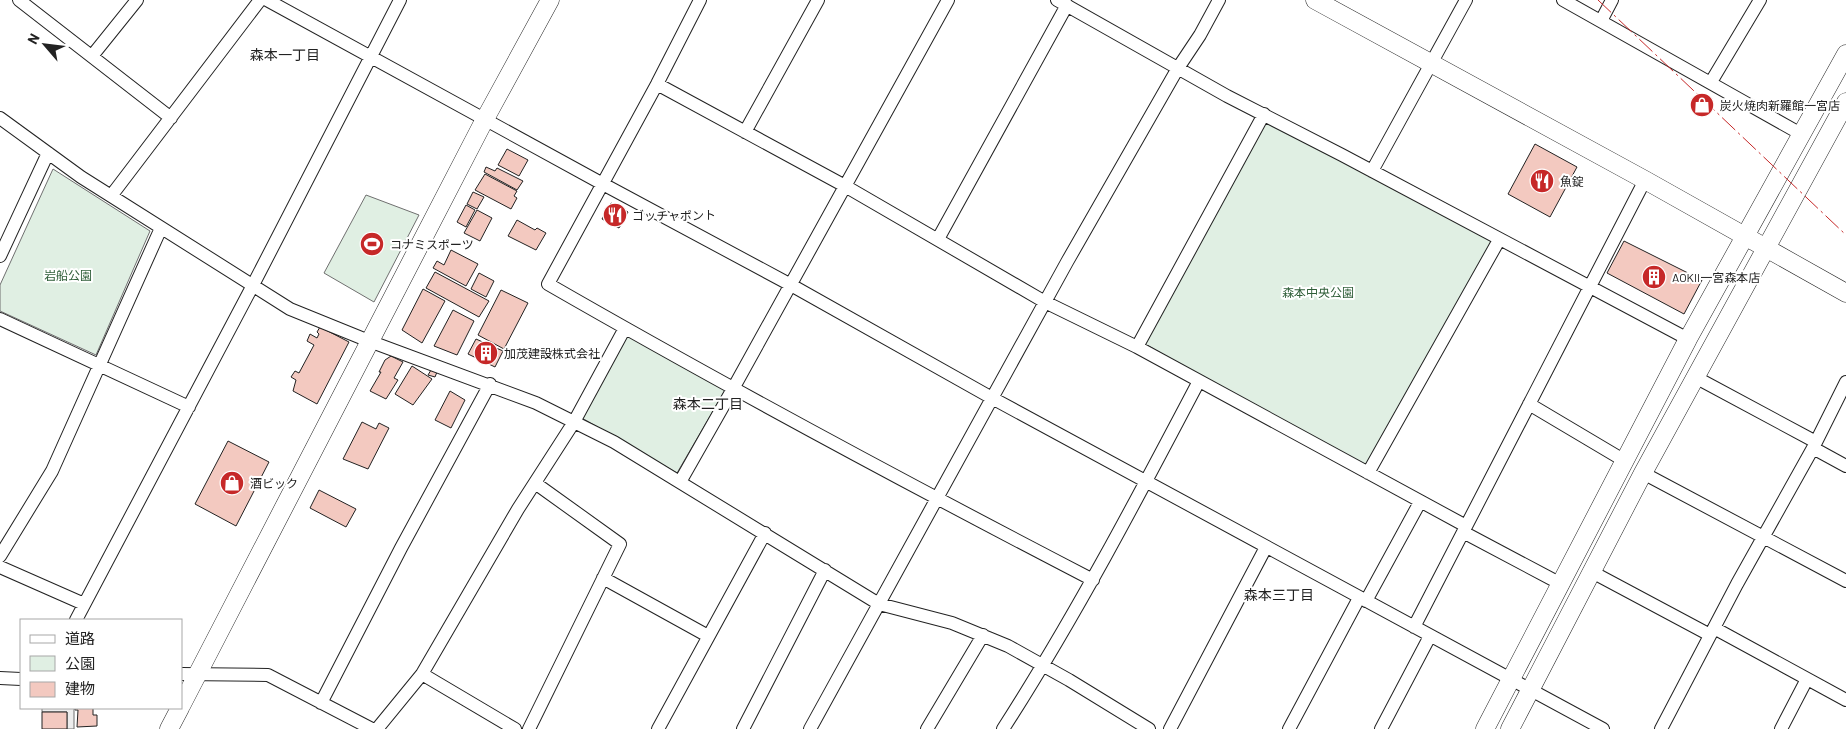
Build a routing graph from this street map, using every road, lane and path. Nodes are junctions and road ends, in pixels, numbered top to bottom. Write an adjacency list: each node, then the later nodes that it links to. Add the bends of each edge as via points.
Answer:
1 (19, 0): 19 (street)
2 (137, 0): 19 (street)
3 (260, 0): 28 (street)
4 (267, 0): 20 (street)
5 (400, 0): 20 (street)
6 (550, 0): 29 (street)
7 (700, 0): 24 (street)
8 (818, 0): 30 (street)
9 (948, 0): 36 (street)
10 (1219, 0): 22 (street)
11 (1315, 0): 21 (street)
12 (1466, 0): 21 (street)
13 (1563, 0): 17 (street)
14 (1612, 0): 17 (street)
15 (1760, 0): 23 (street)
16 (1062, 3): 22 (street); 40 (street)
17 (1601, 21): 23 (street)
18 (1846, 54): 31 (street)
19 (92, 56): 28 (street)
20 (371, 57): 29 (street); 45 (street)
21 (1432, 64): 33 (street); 34 (street)
22 (1178, 68): 26 (street); 48 (street)
23 (1711, 82): 31 (street)
24 (657, 84): 30 (street); 35 (street)
25 (1846, 102): 42 (street)
26 (1264, 114): 33 (street); 53 (street)
27 (0, 118): 32 (street)
28 (171, 118): 37 (street)
29 (485, 119): 35 (street); 52 (street)
30 (745, 132): 36 (street)
31 (1801, 134): 39 (street)
32 (48, 153): 37 (street); 43 (street)
33 (1372, 171): 41 (street)
34 (1645, 180): 39 (street); 46 (street)
35 (601, 183): 44 (street); 50 (street, via 548,284)
36 (844, 186): 40 (street); 44 (street)
37 (111, 196): 38 (street)
38 (161, 228): 45 (street); 54 (street)
39 (1744, 236): 42 (street); 51 (street)
40 (938, 238): 48 (street)
41 (1499, 240): 46 (street); 67 (street)
42 (1765, 247): 47 (street); 55 (street)
43 (0, 256)
44 (790, 284): 59 (street); 60 (street)
45 (253, 285): 52 (street, via 290,309); 62 (street)
46 (1589, 287): 51 (street); 61 (street)
47 (1846, 293)
48 (1045, 302): 53 (street); 60 (street)
49 (0, 319): 54 (street)
50 (625, 328): 59 (street); 63 (street)
51 (1688, 339): 65 (street)
52 (369, 341): 58 (street); 96 (street)
53 (1137, 346): 56 (street)
54 (100, 366): 62 (street); 78 (street, via 52,471)
55 (1695, 377): 64 (street); 68 (street)
56 (1199, 380): 67 (street); 70 (street)
57 (1846, 382): 64 (street)
58 (490, 384): 63 (street); 104 (street)
59 (734, 387): 69 (street); 72 (street)
60 (992, 398): 70 (street); 72 (street)
61 (1529, 404): 65 (street); 74 (street)
62 (189, 407): 87 (street)
63 (574, 422): 69 (street); 71 (street)
64 (1814, 445): 66 (street); 76 (street)
65 (1625, 461): 85 (street)
66 (1846, 466)
67 (1368, 473): 73 (street)
68 (1642, 473): 76 (street); 81 (street)
69 (680, 482): 75 (street)
70 (1146, 482): 77 (street); 83 (street)
71 (535, 483): 82 (street, via 620,544); 97 (street)
72 (937, 499): 83 (street); 88 (street)
73 (1420, 502): 74 (street); 86 (street)
74 (1465, 529): 85 (street); 90 (street)
75 (765, 533): 80 (street); 93 (street)
76 (1763, 537): 84 (street); 91 (street)
77 (1266, 547): 86 (street); 118 (street)
78 (0, 556)
79 (0, 567): 87 (street)
80 (825, 570): 88 (street); 113 (street)
81 (1592, 572): 91 (street); 102 (street)
82 (603, 578): 93 (street); 111 (street)
83 (1093, 580): 95 (street)
84 (1846, 582)
85 (1561, 584): 101 (street)
86 (1363, 599): 90 (street); 119 (street)
87 (84, 604): 89 (street)
88 (879, 604): 92 (street, via 952,623); 114 (street)
89 (76, 619)
90 (1414, 627): 94 (street)
91 (1712, 632): 100 (street); 124 (street)
92 (983, 635): 95 (street); 115 (street)
93 (708, 636): 112 (street)
94 (1430, 636): 101 (street); 120 (street)
95 (1044, 666): 116 (street); 117 (street)
96 (190, 673): 104 (street, via 268,675); 105 (street)
97 (422, 674): 109 (street); 110 (street)
98 (0, 678): 99 (street)
99 (20, 679)
100 (1807, 679): 103 (street); 125 (street)
101 (1511, 680): 102 (street); 121 (street)
102 (1531, 690): 122 (street); 123 (street)
103 (1846, 700)
104 (320, 702): 108 (street)
105 (182, 703)
106 (180, 709): 107 (street)
107 (169, 729)
108 (372, 729)
109 (377, 729)
110 (514, 729)
111 (529, 729)
112 (658, 729)
113 (743, 729)
114 (810, 729)
115 (927, 729)
116 (1003, 729)
117 (1149, 729)
118 (1170, 729)
119 (1289, 729)
120 (1381, 729)
121 (1485, 729)
122 (1510, 729)
123 (1603, 729)
124 (1661, 729)
125 (1781, 729)

